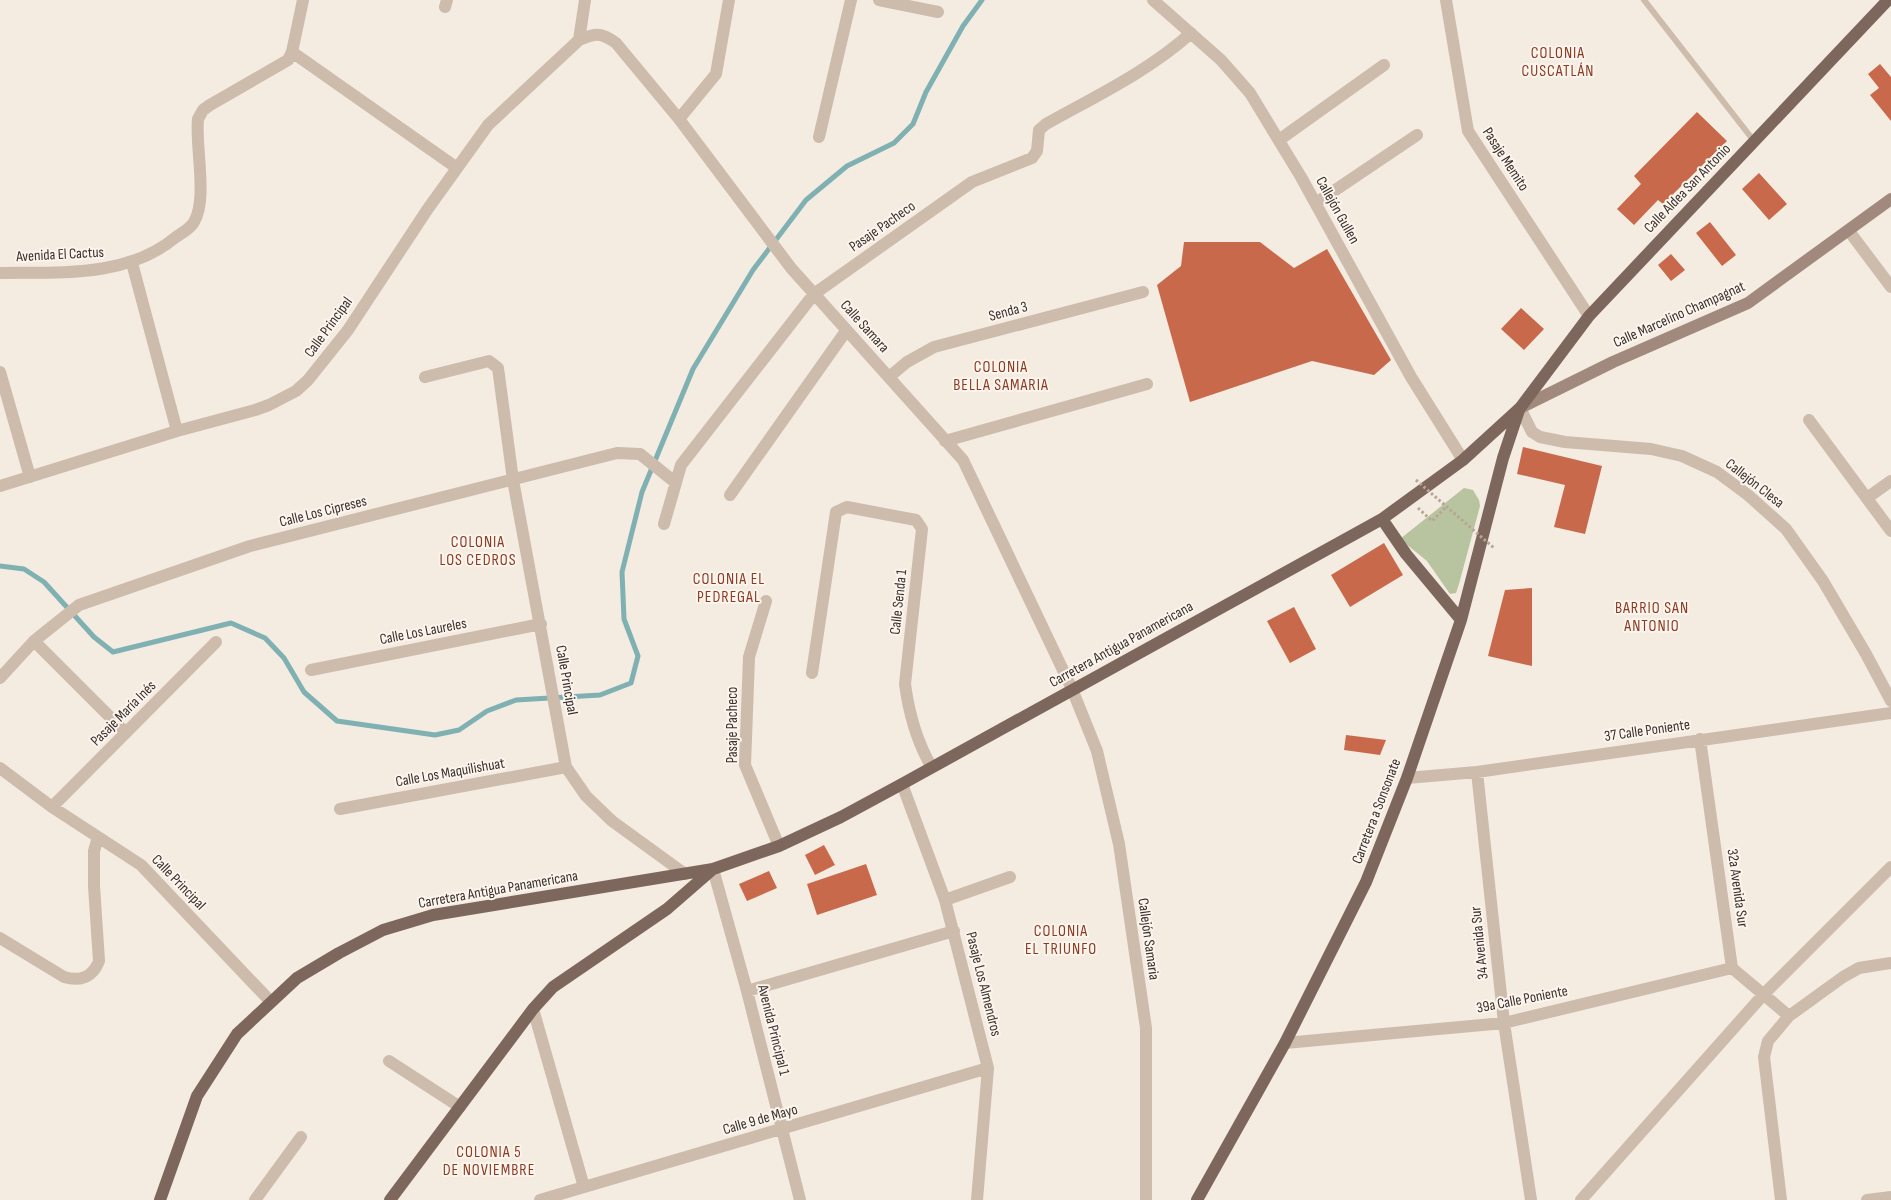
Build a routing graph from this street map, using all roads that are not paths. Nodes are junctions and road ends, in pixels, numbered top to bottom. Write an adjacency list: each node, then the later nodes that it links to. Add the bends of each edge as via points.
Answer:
1 (303, 0): 13 (street)
2 (585, 0): 12 (street)
3 (729, 0): 15 (street, via 716,74)
4 (850, 0): 17 (street)
5 (879, 0): 10 (street)
6 (1154, 0): 11 (street, Callejón Gullen)
7 (1446, 0): 29 (street, Pasaje Memito, via 1468,131)
8 (1644, 0): 19 (lane)
9 (1888, 0): 19 (main road, Calle Aldea San Antonio)
10 (938, 12)
11 (1191, 33): 18 (street, Callejón Gullen, via 1237,76); 28 (street, Pasaje Pacheco, via 1145,68 1046,124 1039,130 1037,151 1032,158 972,182)
12 (579, 40): 15 (street, Calle Samara, via 595,33 616,43); 20 (street, Calle Principal, via 488,125)
13 (292, 52): 20 (street); 24 (street, Avenida El Cactus, via 279,66 203,110 197,129 200,185 194,222 170,243)
14 (1384, 65): 18 (street)
15 (679, 119): 28 (street, Calle Samara)
16 (1417, 135): 22 (street)
17 (819, 137)
18 (1279, 140): 22 (street, Callejón Gullen)
19 (1754, 141): 29 (main road, Calle Aldea San Antonio)
20 (457, 168): 37 (street, Calle Principal, via 348,330 308,380 296,391 269,405)
21 (1891, 199): 23 (street, Calle Marcelino Champagnat)
22 (1316, 203): 39 (street, Callejón Gullen, via 1411,377)
23 (1849, 231): 26 (street); 35 (street, Calle Marcelino Champagnat, via 1748,304 1613,362)
24 (132, 263): 25 (street, Avenida El Cactus, via 82,272); 37 (street)
25 (0, 273)
26 (1891, 287)
27 (1143, 292): 33 (street, Senda 3, via 934,347 907,362)
28 (814, 294): 30 (street, Calle Samara); 43 (street, Pasaje Pacheco, via 681,465)
29 (1589, 316): 35 (main road, Calle Aldea San Antonio)
30 (846, 331): 33 (street, Calle Samara); 45 (street)
31 (0, 372): 40 (street)
32 (425, 377): 41 (street, Calle Principal, via 489,361 498,368)
33 (889, 378): 38 (street, Calle Samara)
34 (1147, 384): 38 (street)
35 (1520, 408): 39 (main road, Carretera Antigua Panamericana); 51 (main road, Carretera a Sonsonate, via 1503,458); 59 (street, Callejón Clesa, via 1532,432 1540,437 1651,449 1682,456 1717,472 1748,495 1786,528 1823,581)
36 (1809, 420): 46 (street)
37 (177, 431): 40 (street, Calle Principal)
38 (945, 441): 58 (street, Calle Samara, via 963,460)
39 (1463, 460): 47 (main road, Carretera Antigua Panamericana)
40 (30, 477): 44 (street, Calle Principal)
41 (514, 480): 43 (street, Calle Los Cipreses, via 617,452 640,454); 52 (street, Calle Principal); 53 (street, Calle Los Cipreses, via 250,546 79,605)
42 (1891, 480): 46 (street)
43 (676, 483): 48 (street, Pasaje Pacheco)
44 (0, 486)
45 (730, 495)
46 (1867, 498): 49 (street)
47 (1382, 519): 51 (main road, via 1406,554); 58 (main road, Carretera Antigua Panamericana)
48 (664, 524)
49 (1891, 531)
50 (766, 601): 72 (street, Pasaje Pacheco, via 749,657 745,765)
51 (1461, 620): 67 (main road, Carretera a Sonsonate)
52 (541, 624): 55 (street, Calle Los Laureles); 64 (street, Calle Principal)
53 (34, 640): 57 (street, Calle Los Cipreses); 61 (street)
54 (216, 642): 61 (street, Pasaje María Inés)
55 (310, 670)
56 (812, 673): 63 (street, Calle Senda 1, via 836,512 847,507 916,520 922,529 905,684 918,743)
57 (0, 678)
58 (1072, 689): 63 (main road, Carretera Antigua Panamericana); 102 (street, Callejón Samaria, via 1097,751 1119,844 1146,1028)
59 (1891, 701)
60 (1891, 713): 62 (street, 37 Calle Poniente)
61 (126, 733): 69 (street, Pasaje María Inés)
62 (1700, 739): 66 (street, 37 Calle Poniente); 81 (street, 32a Avenida Sur)
63 (932, 766): 68 (main road, Carretera Antigua Panamericana)
64 (566, 767): 70 (street, Calle Los Maquilishuat); 75 (street, Calle Principal, via 586,796 612,821)
65 (0, 768): 69 (street, Calle Principal)
66 (1477, 772): 67 (street, 37 Calle Poniente); 87 (street, 34 Avenida Sur)
67 (1407, 778): 88 (main road, Carretera a Sonsonate, via 1366,882)
68 (902, 784): 72 (main road, Carretera Antigua Panamericana); 77 (street, Pasaje Los Almendros)
69 (52, 807): 71 (street, Calle Principal)
70 (340, 809)
71 (98, 837): 79 (street, via 94,861 99,961 96,969 87,977 76,980 64,977); 84 (street, Calle Principal, via 141,865)
72 (779, 846): 74 (main road, Carretera Antigua Panamericana)
73 (1891, 867): 83 (street)
74 (713, 869): 75 (main road, Carretera Antigua Panamericana); 82 (street, Avenida Principal 1); 85 (main road, Carretera Antigua Panamericana, via 666,909 553,987)
75 (685, 874): 84 (main road, Carretera Antigua Panamericana, via 433,915 383,930 297,978)
76 (1010, 877): 77 (street)
77 (945, 900): 78 (street, Pasaje Los Almendros)
78 (954, 931): 82 (street); 90 (street, Pasaje Los Almendros)
79 (0, 938)
80 (1891, 963): 86 (street, via 1850,971)
81 (1732, 968): 83 (street); 87 (street, 39a Calle Poniente)
82 (747, 991): 92 (street, Avenida Principal 1)
83 (1763, 995): 86 (street); 105 (street)
84 (271, 1002): 96 (main road, Carretera Antigua Panamericana, via 238,1034 197,1096)
85 (533, 1009): 91 (main road, Carretera Antigua Panamericana); 94 (street)
86 (1789, 1016): 106 (street, via 1768,1041 1764,1057)
87 (1504, 1023): 88 (street, 39a Calle Poniente); 104 (street, 34 Avenida Sur)
88 (1285, 1042): 103 (main road, Carretera a Sonsonate)
89 (388, 1061): 91 (street)
90 (988, 1068): 92 (street, Calle 9 de Mayo); 101 (street, Pasaje Los Almendros)
91 (460, 1107): 98 (main road, Carretera Antigua Panamericana)
92 (782, 1129): 94 (street, Calle 9 de Mayo); 100 (street, Avenida Principal 1)
93 (301, 1137): 97 (street)
94 (584, 1187): 99 (street, Calle 9 de Mayo)
95 (1891, 1197): 107 (street)
96 (160, 1200)
97 (255, 1200)
98 (390, 1200)
99 (540, 1200)
100 (800, 1200)
101 (977, 1200)
102 (1146, 1200)
103 (1197, 1200)
104 (1531, 1200)
105 (1580, 1200)
106 (1781, 1200)
107 (1867, 1200)

